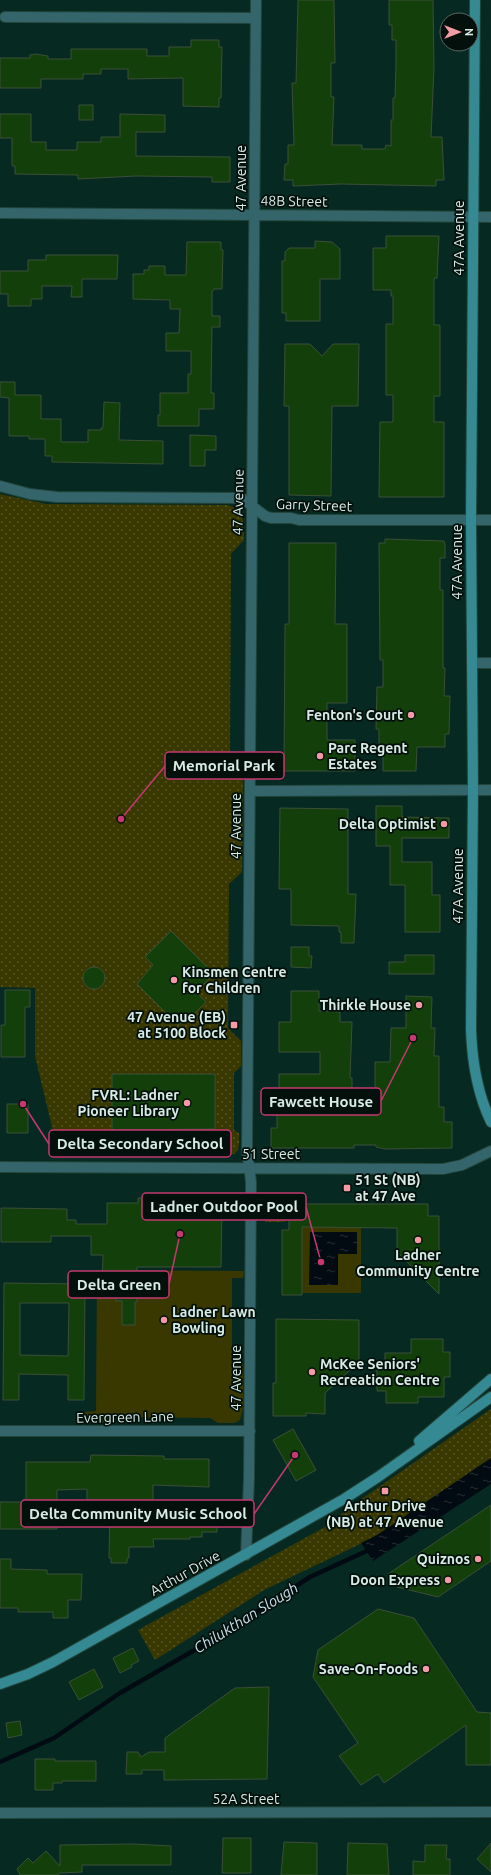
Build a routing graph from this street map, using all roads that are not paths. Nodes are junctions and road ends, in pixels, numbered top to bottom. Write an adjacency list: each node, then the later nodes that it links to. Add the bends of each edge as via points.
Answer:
1 (256, 0): 4 (street, 47 Avenue)
2 (475, 0): 7 (main road, 47A Avenue)
3 (5, 17): 4 (street)
4 (256, 18): 6 (street, 47 Avenue)
5 (0, 213): 6 (street, 48B Street)
6 (255, 215): 7 (street, 48B Street); 10 (street, 47 Avenue)
7 (473, 217): 8 (street, 48B Street); 11 (main road, 47A Avenue)
8 (491, 217)
9 (0, 486): 10 (street, Garry Street, via 30,494 57,497 233,498 243,499)
10 (253, 507): 11 (street, Garry Street, via 266,516 299,520); 17 (street, 47 Avenue)
11 (471, 520): 12 (street, Garry Street); 13 (main road, 47A Avenue)
12 (491, 520)
13 (472, 663): 14 (street); 15 (main road, 47A Avenue)
14 (491, 663)
15 (473, 790): 16 (street); 17 (street); 18 (main road, 47A Avenue, via 472,1048 478,1085)
16 (491, 790)
17 (251, 791): 21 (street, 47 Avenue)
18 (491, 1122)
19 (491, 1151): 21 (street, 51 Street, via 462,1165 443,1169)
20 (0, 1167): 21 (street, 51 Street)
21 (249, 1168): 24 (street, 47 Avenue)
22 (491, 1378): 26 (main road, Arthur Drive)
23 (491, 1397): 26 (main road, Arthur Drive)
24 (250, 1431): 25 (street, Evergreen Lane); 27 (street, 47 Avenue)
25 (0, 1432)
26 (378, 1477): 27 (main road, Arthur Drive)
27 (246, 1555): 28 (main road, Arthur Drive, via 53,1662)
28 (0, 1684)
29 (491, 1812): 30 (street, 52A Street)
30 (0, 1813)

